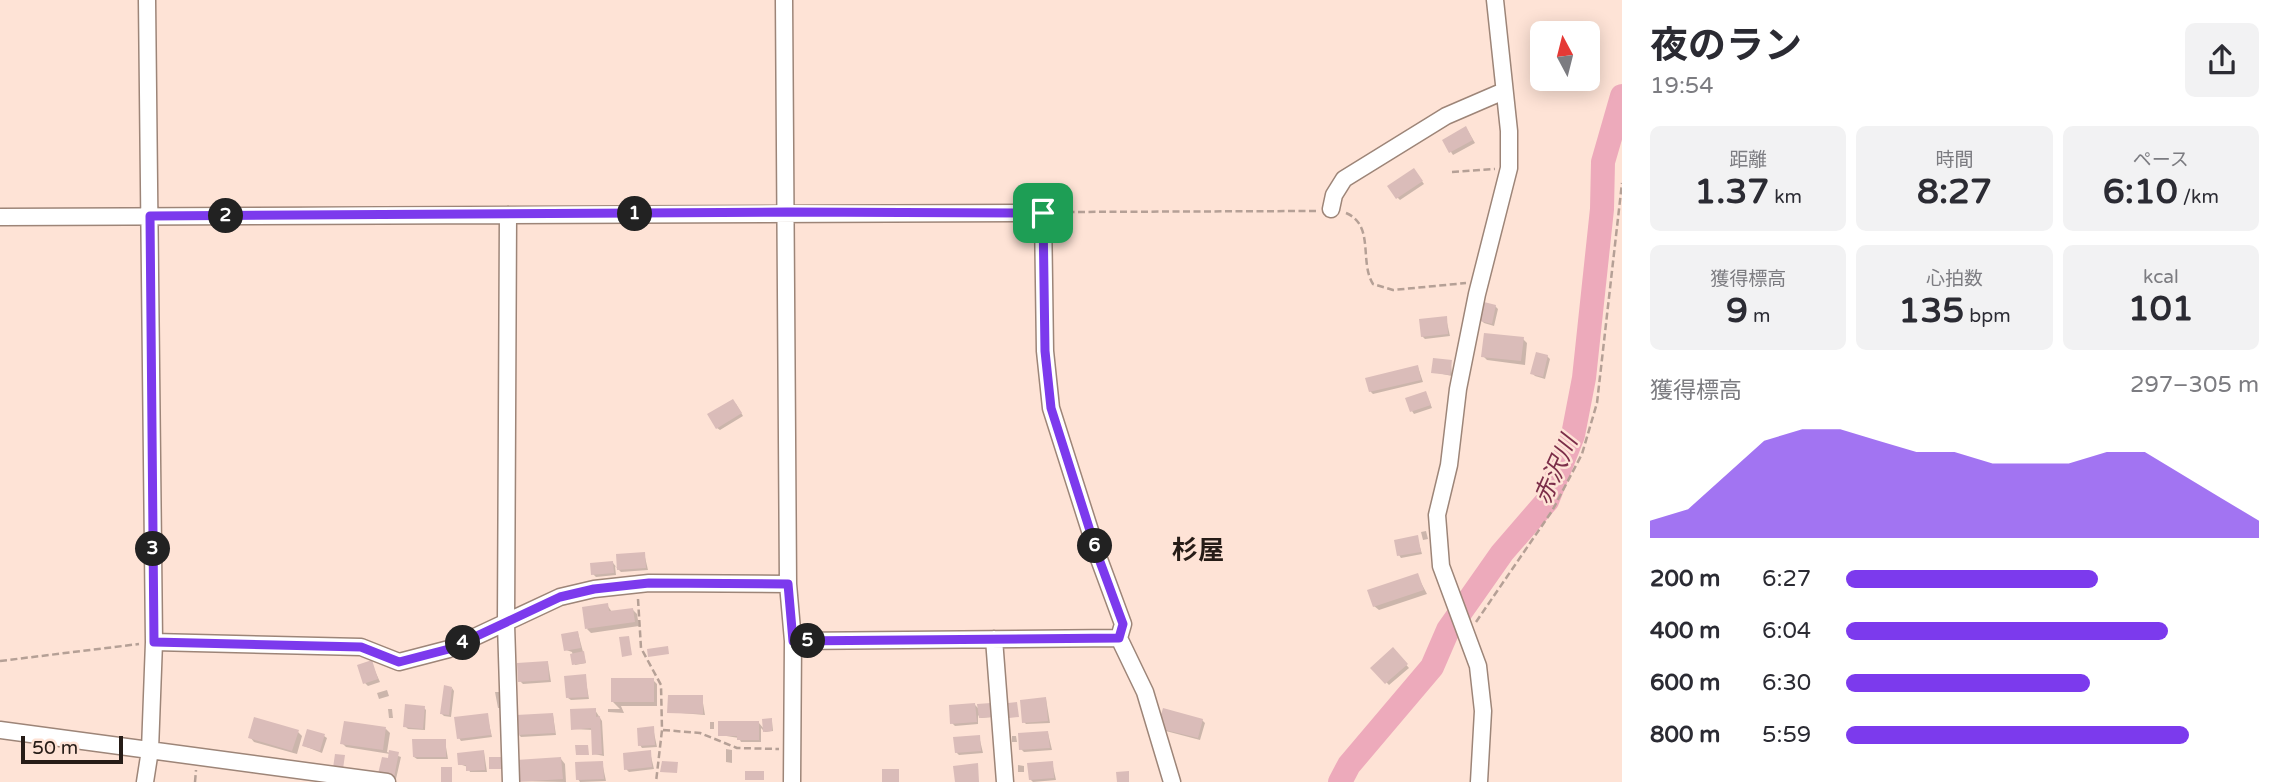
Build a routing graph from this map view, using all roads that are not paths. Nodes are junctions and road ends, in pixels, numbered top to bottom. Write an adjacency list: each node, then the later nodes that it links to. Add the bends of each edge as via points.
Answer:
1 (147, 0): 8 (street)
2 (784, 0): 6 (street)
3 (1497, 0): 4 (street)
4 (1504, 91): 5 (street, via 1446,116 1344,179); 24 (street, via 1509,168 1458,389 1437,515 1441,566 1478,666 1483,710)
5 (1331, 209)
6 (787, 212): 7 (street); 10 (street); 12 (street, via 1043,213 1045,351 1051,408 1123,624)
7 (508, 215): 8 (street); 11 (street)
8 (150, 216): 9 (street); 15 (street)
9 (0, 217)
10 (788, 584): 11 (street, via 637,585 560,597); 14 (street)
11 (506, 624): 15 (street, via 449,649 399,662 361,647); 20 (street)
12 (1119, 638): 13 (street); 23 (street, via 1146,692)
13 (994, 639): 14 (street); 22 (street)
14 (793, 641): 21 (street)
15 (154, 642): 17 (street)
16 (0, 730): 17 (street)
17 (150, 750): 18 (street); 19 (street)
18 (145, 782)
19 (387, 782)
20 (511, 782)
21 (792, 782)
22 (1005, 782)
23 (1172, 782)
24 (1479, 782)

